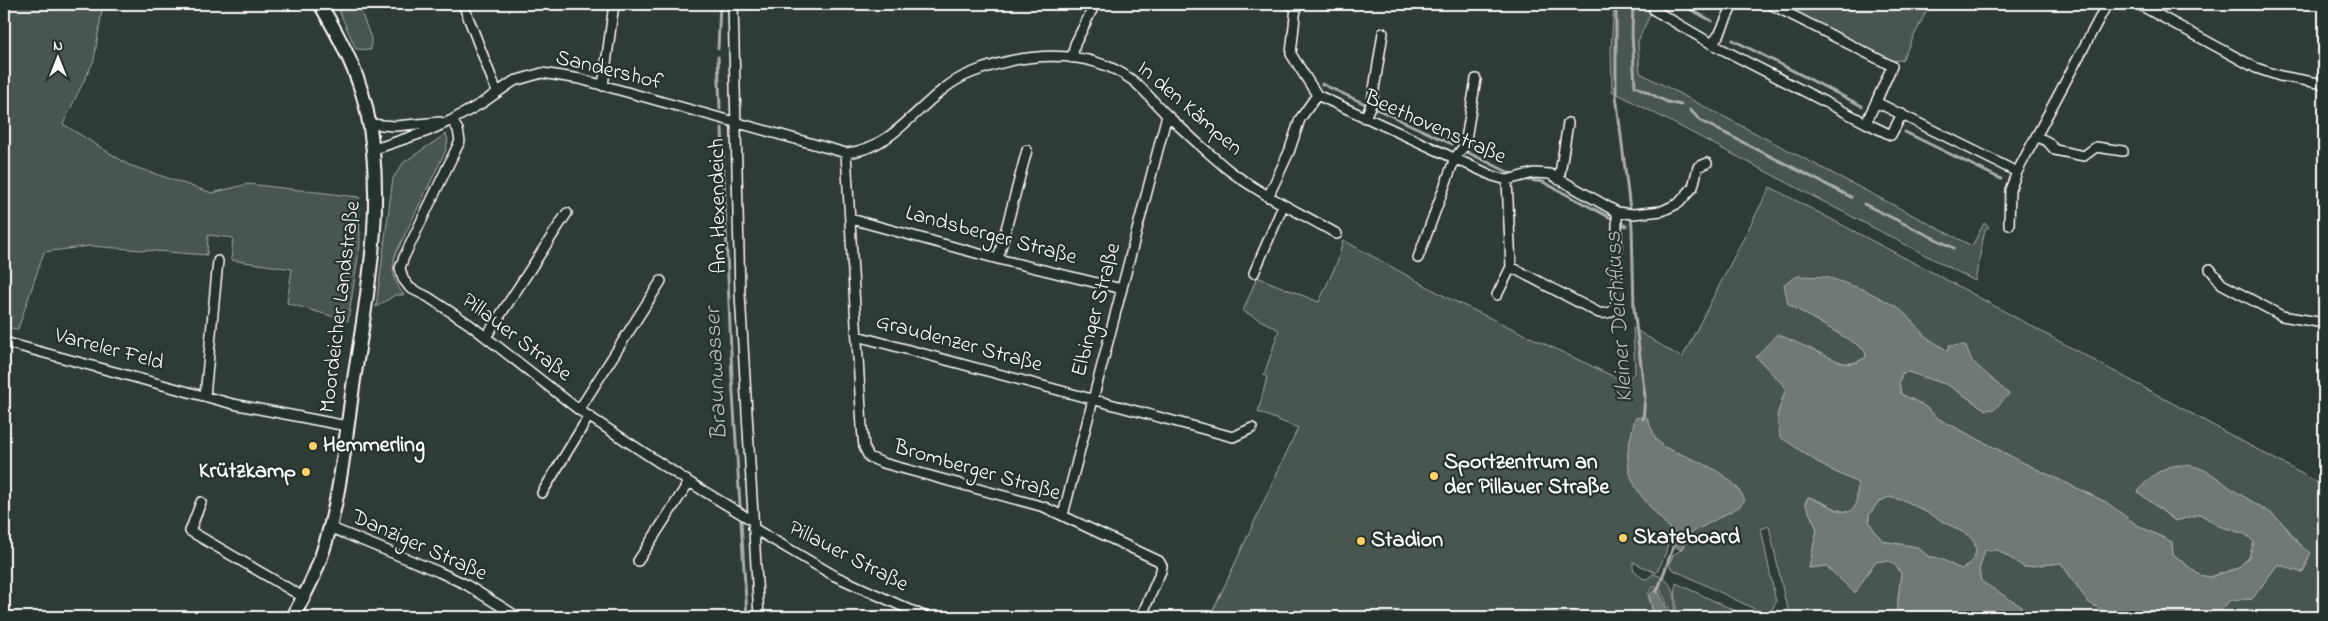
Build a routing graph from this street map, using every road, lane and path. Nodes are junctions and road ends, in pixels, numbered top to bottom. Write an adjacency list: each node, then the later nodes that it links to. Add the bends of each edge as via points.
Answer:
1 (320, 4): 28 (main road, Moordeicher Landstraße, via 350,60)
2 (463, 4): 18 (street)
3 (614, 4): 17 (street)
4 (733, 4): 25 (street, Am Hexendeich)
5 (1095, 4): 14 (street, via 1075,44)
6 (1288, 4): 19 (street, via 1296,7 1291,54)
7 (1732, 4): 13 (street)
8 (1770, 4): 20 (street, via 1892,66)
9 (2107, 4): 29 (street)
10 (2138, 4): 16 (street, via 2256,68)
11 (1654, 10): 13 (street)
12 (1382, 33): 21 (street)
13 (1712, 44): 27 (street)
14 (1072, 58): 23 (street, In den Kämpen, via 1122,74 1136,83); 33 (street, In den Kämpen, via 1030,57 971,73 937,93 889,136 866,149)
15 (1476, 79): 34 (street, via 1465,145)
16 (2324, 84)
17 (603, 86): 18 (street, Sandershof, via 542,73 514,81); 25 (street, Sandershof)
18 (497, 92): 24 (street, Sandershof)
19 (1317, 95): 21 (street, Beethovenstraße); 39 (street, via 1300,119)
20 (1876, 102): 22 (street); 27 (street)
21 (1368, 110): 34 (street, Beethovenstraße)
22 (1902, 114): 27 (street, via 1891,135); 36 (street)
23 (1167, 115): 39 (street, In den Kämpen, via 1226,167); 53 (street, Elbinger Straße)
24 (452, 120): 28 (street, Sandershof, via 418,125); 30 (street, Sandershof); 57 (street, Pillauer Straße, via 460,141 400,268 410,288 452,311)
25 (736, 123): 33 (street, In den Kämpen); 69 (street, Am Hexendeich)
26 (1568, 123): 38 (street)
27 (1866, 123)
28 (369, 124): 30 (main road, Moordeicher Landstraße)
29 (2036, 136): 32 (street, via 2055,150 2084,156 2096,147); 36 (street)
30 (372, 150): 63 (main road, Moordeicher Landstraße, via 376,225)
31 (1027, 150): 47 (street)
32 (2123, 151)
33 (846, 153): 43 (street, Bromberger Straße)
34 (1455, 158): 37 (street, Beethovenstraße, via 1493,176); 46 (street)
35 (1707, 163): 42 (street, Beethovenstraße, via 1698,167 1693,187 1679,203 1669,209)
36 (2017, 172): 44 (street, via 2010,190)
37 (1509, 179): 38 (street, Beethovenstraße, via 1534,173 1550,174); 49 (street)
38 (1559, 180): 42 (street, Beethovenstraße)
39 (1268, 197): 40 (street, In den Kämpen)
40 (1283, 206): 45 (street, In den Kämpen); 51 (street)
41 (566, 213): 57 (street)
42 (1619, 218): 49 (street, via 1617,303 1615,310 1608,314 1589,309)
43 (851, 219): 47 (street, Landsberger Straße); 56 (street, Bromberger Straße)
44 (2009, 225)
45 (1336, 234)
46 (1418, 258)
47 (998, 259): 53 (street, Landsberger Straße)
48 (218, 261): 59 (street)
49 (1511, 267): 54 (street)
50 (2210, 269): 55 (street, via 2222,284 2282,316)
51 (1254, 272)
52 (661, 281): 61 (street)
53 (1122, 289): 60 (street, Elbinger Straße)
54 (1497, 295)
55 (2324, 323)
56 (857, 336): 60 (street, Graudenzer Straße); 68 (street, Bromberger Straße, via 863,440 869,457)
57 (486, 337): 61 (street, Pillauer Straße)
58 (4, 342): 59 (street, Varreler Feld)
59 (205, 396): 63 (street, Varreler Feld, via 266,412)
60 (1093, 400): 64 (street, Graudenzer Straße, via 1233,437); 68 (street, Elbinger Straße)
61 (579, 410): 62 (street, Pillauer Straße)
62 (589, 416): 65 (street, Pillauer Straße); 66 (street)
63 (347, 426): 70 (main road, Moordeicher Landstraße)
64 (1252, 428)
65 (689, 482): 69 (street, Pillauer Straße); 71 (street)
66 (542, 493)
67 (201, 502): 72 (street, via 190,532)
68 (1063, 515): 77 (street, Bromberger Straße, via 1159,561 1161,572)
69 (751, 522): 75 (street, Am Hexendeich); 76 (street, Pillauer Straße, via 835,576)
70 (329, 527): 72 (main road, Moordeicher Landstraße); 74 (street, Danziger Straße, via 465,584)
71 (638, 561)
72 (304, 597): 73 (main road, Moordeicher Landstraße)
73 (293, 617)
74 (518, 617)
75 (759, 617)
76 (926, 617)
77 (1141, 617)

